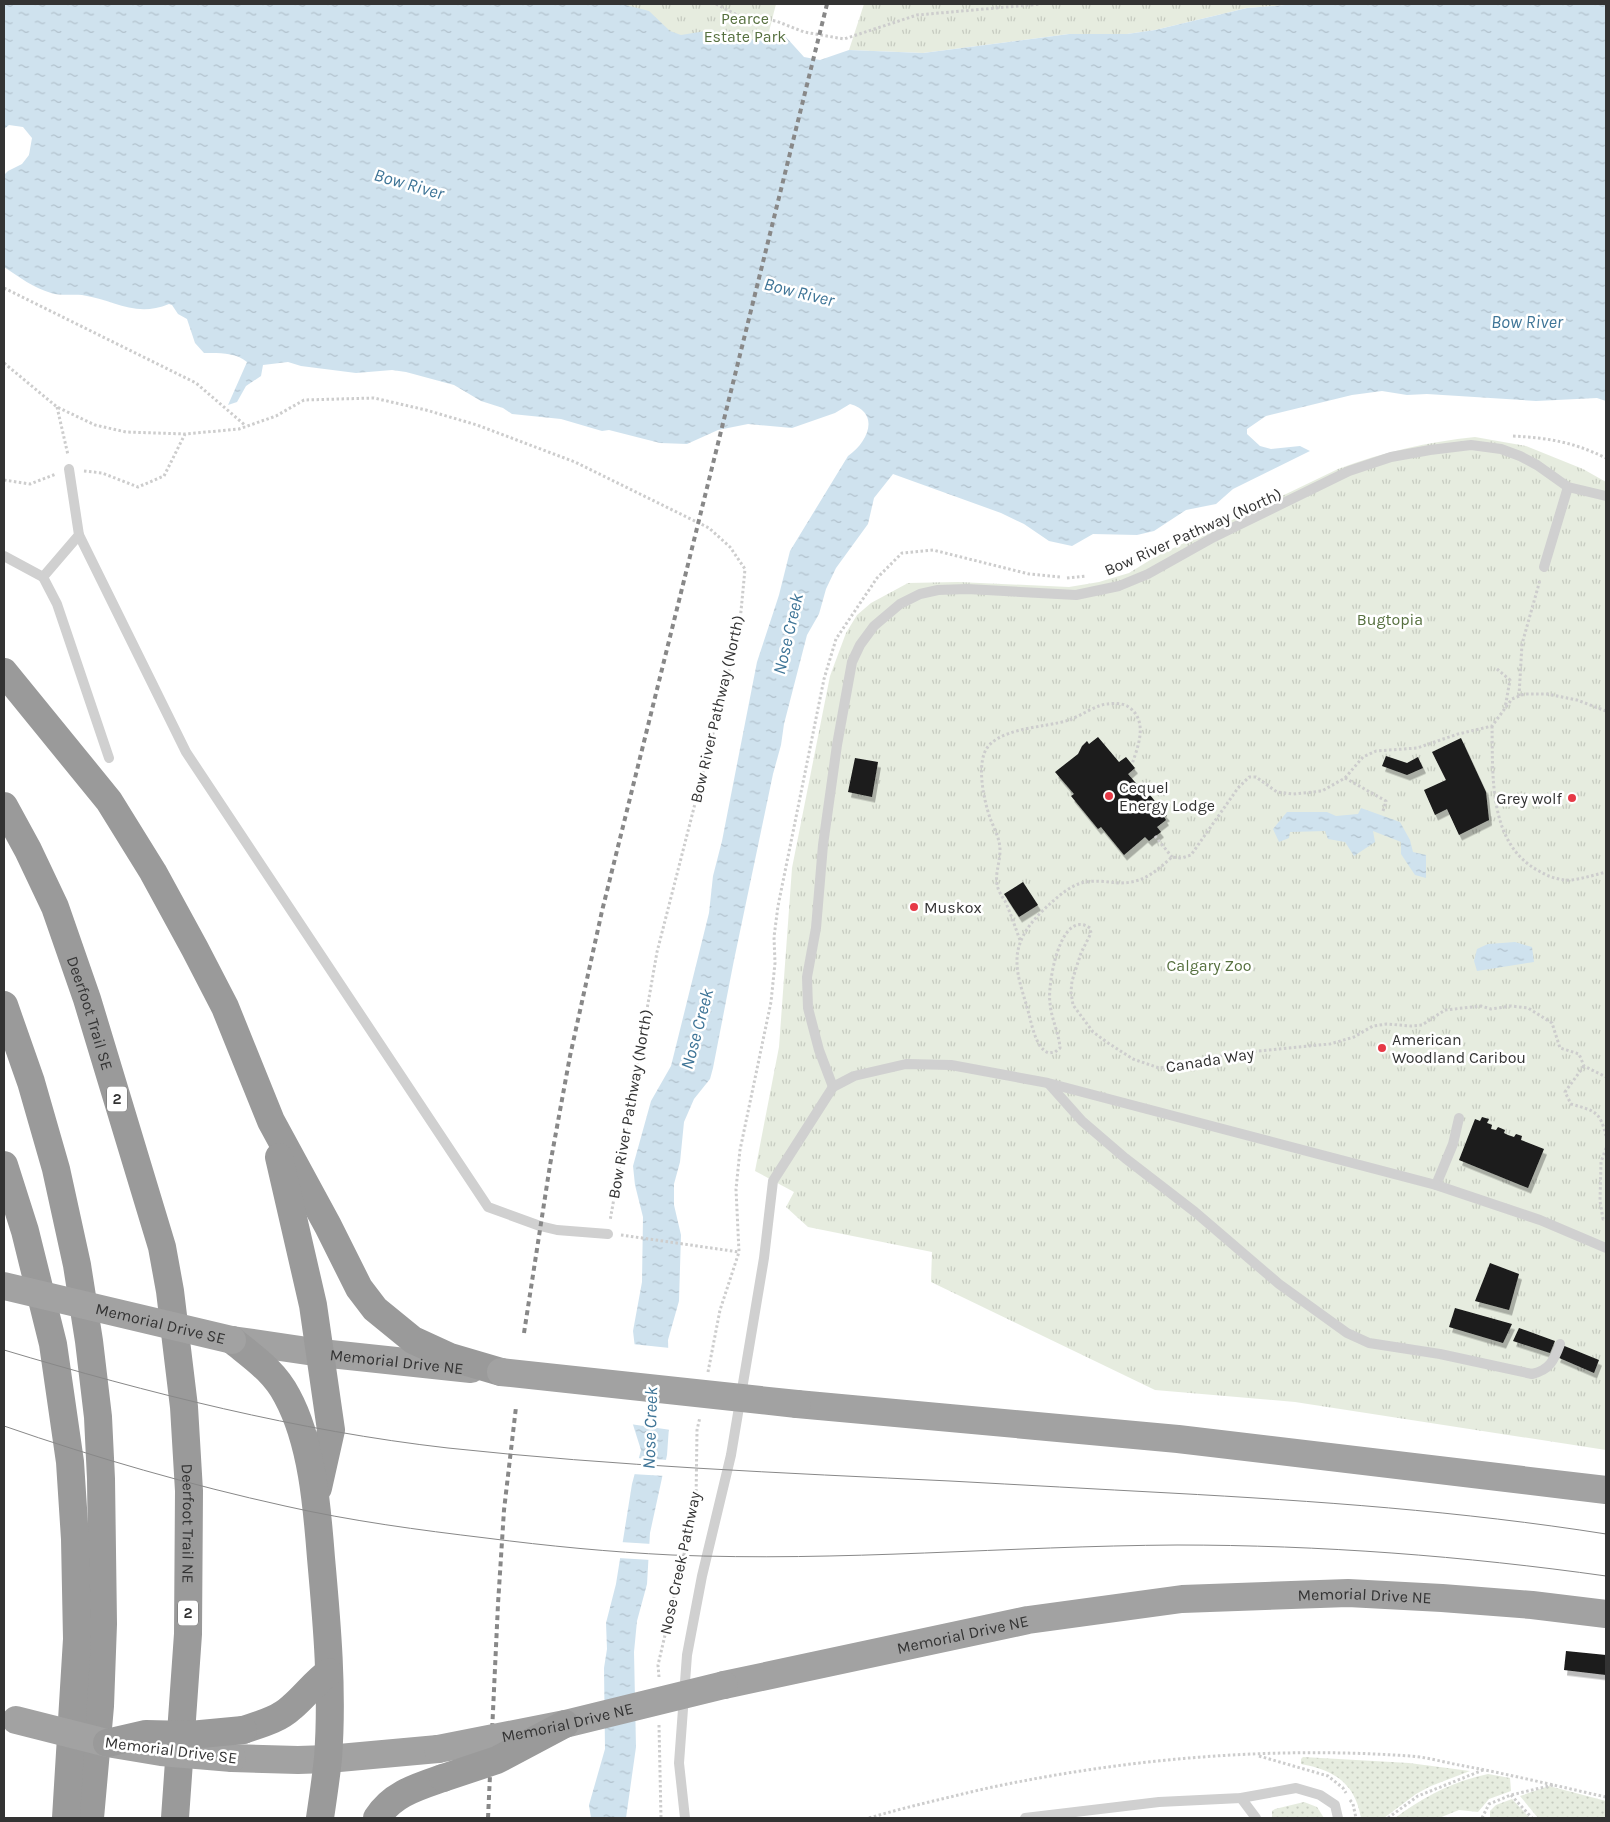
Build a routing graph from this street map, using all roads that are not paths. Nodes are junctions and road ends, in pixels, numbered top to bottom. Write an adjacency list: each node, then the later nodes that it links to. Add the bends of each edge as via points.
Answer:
1 (70, 469): 4 (lane)
2 (1568, 487): 3 (lane); 6 (lane); 13 (lane, via 1538,465 1501,449 1471,445 1430,450 1349,471 1119,586 1076,595 938,590 900,604 874,626 852,662 837,745 823,845 816,928 807,977 808,1008)
3 (1606, 496)
4 (79, 535): 7 (lane); 18 (lane, via 186,752 488,1207 556,1230)
5 (4, 556): 7 (lane)
6 (1544, 567)
7 (43, 577): 9 (lane, via 57,604)
8 (4, 672): 15 (highway, via 110,801 153,872 225,1007)
9 (109, 758)
10 (4, 806): 25 (highway, Deerfoot Trail SE / 2, via 55,907 87,999 162,1247)
11 (4, 1005): 36 (highway, via 34,1091 56,1169 77,1265 98,1417 103,1624)
12 (1048, 1083): 13 (lane, via 951,1065 906,1064 854,1076); 17 (lane); 22 (lane, via 1082,1121 1125,1158 1195,1212 1279,1284 1347,1334 1369,1343 1532,1374 1547,1369)
13 (832, 1087): 40 (lane, via 773,1181 764,1258 731,1455 687,1656 678,1763)
14 (1459, 1118): 17 (lane, via 1453,1144)
15 (271, 1121): 23 (highway, via 301,1246); 24 (highway, via 359,1288 375,1309 413,1340)
16 (4, 1165): 35 (highway, via 25,1231 53,1344 70,1462 77,1639)
17 (1436, 1185): 19 (lane, via 1540,1220)
18 (608, 1234)
19 (1606, 1248)
20 (4, 1286): 21 (highway, Memorial Drive SE, bridge)
21 (232, 1340): 23 (highway, Memorial Drive SE); 27 (highway, via 269,1370 287,1396 299,1424)
22 (1560, 1344)
23 (320, 1353): 24 (highway, Memorial Drive NE); 27 (highway, via 331,1430)
24 (501, 1372): 26 (highway, Memorial Drive NE, bridge, via 797,1404 1178,1439)
25 (184, 1407): 37 (highway, Deerfoot Trail NE / 2, via 189,1491 188,1634)
26 (1606, 1490)
27 (316, 1496): 29 (highway)
28 (1606, 1614): 31 (highway, Memorial Drive NE, bridge, via 1532,1605 1348,1593 1182,1599 1028,1620)
29 (328, 1672): 32 (highway, bridge, via 291,1709 274,1720 243,1730 190,1735 146,1734); 33 (highway)
30 (16, 1720): 32 (highway, Memorial Drive SE, bridge)
31 (565, 1724): 33 (highway, Memorial Drive NE, bridge, via 438,1749); 39 (highway, bridge, via 497,1760 408,1790 384,1807)
32 (107, 1743): 33 (highway, Memorial Drive SE, bridge, via 161,1752 232,1758)
33 (328, 1759): 38 (highway)
34 (1241, 1798): 41 (lane, via 1160,1802); 42 (lane); 43 (lane, via 1296,1788 1320,1795 1335,1805)
35 (66, 1818)
36 (90, 1818)
37 (176, 1818)
38 (320, 1818)
39 (377, 1818)
40 (685, 1818)
41 (1026, 1818)
42 (1256, 1818)
43 (1338, 1818)

